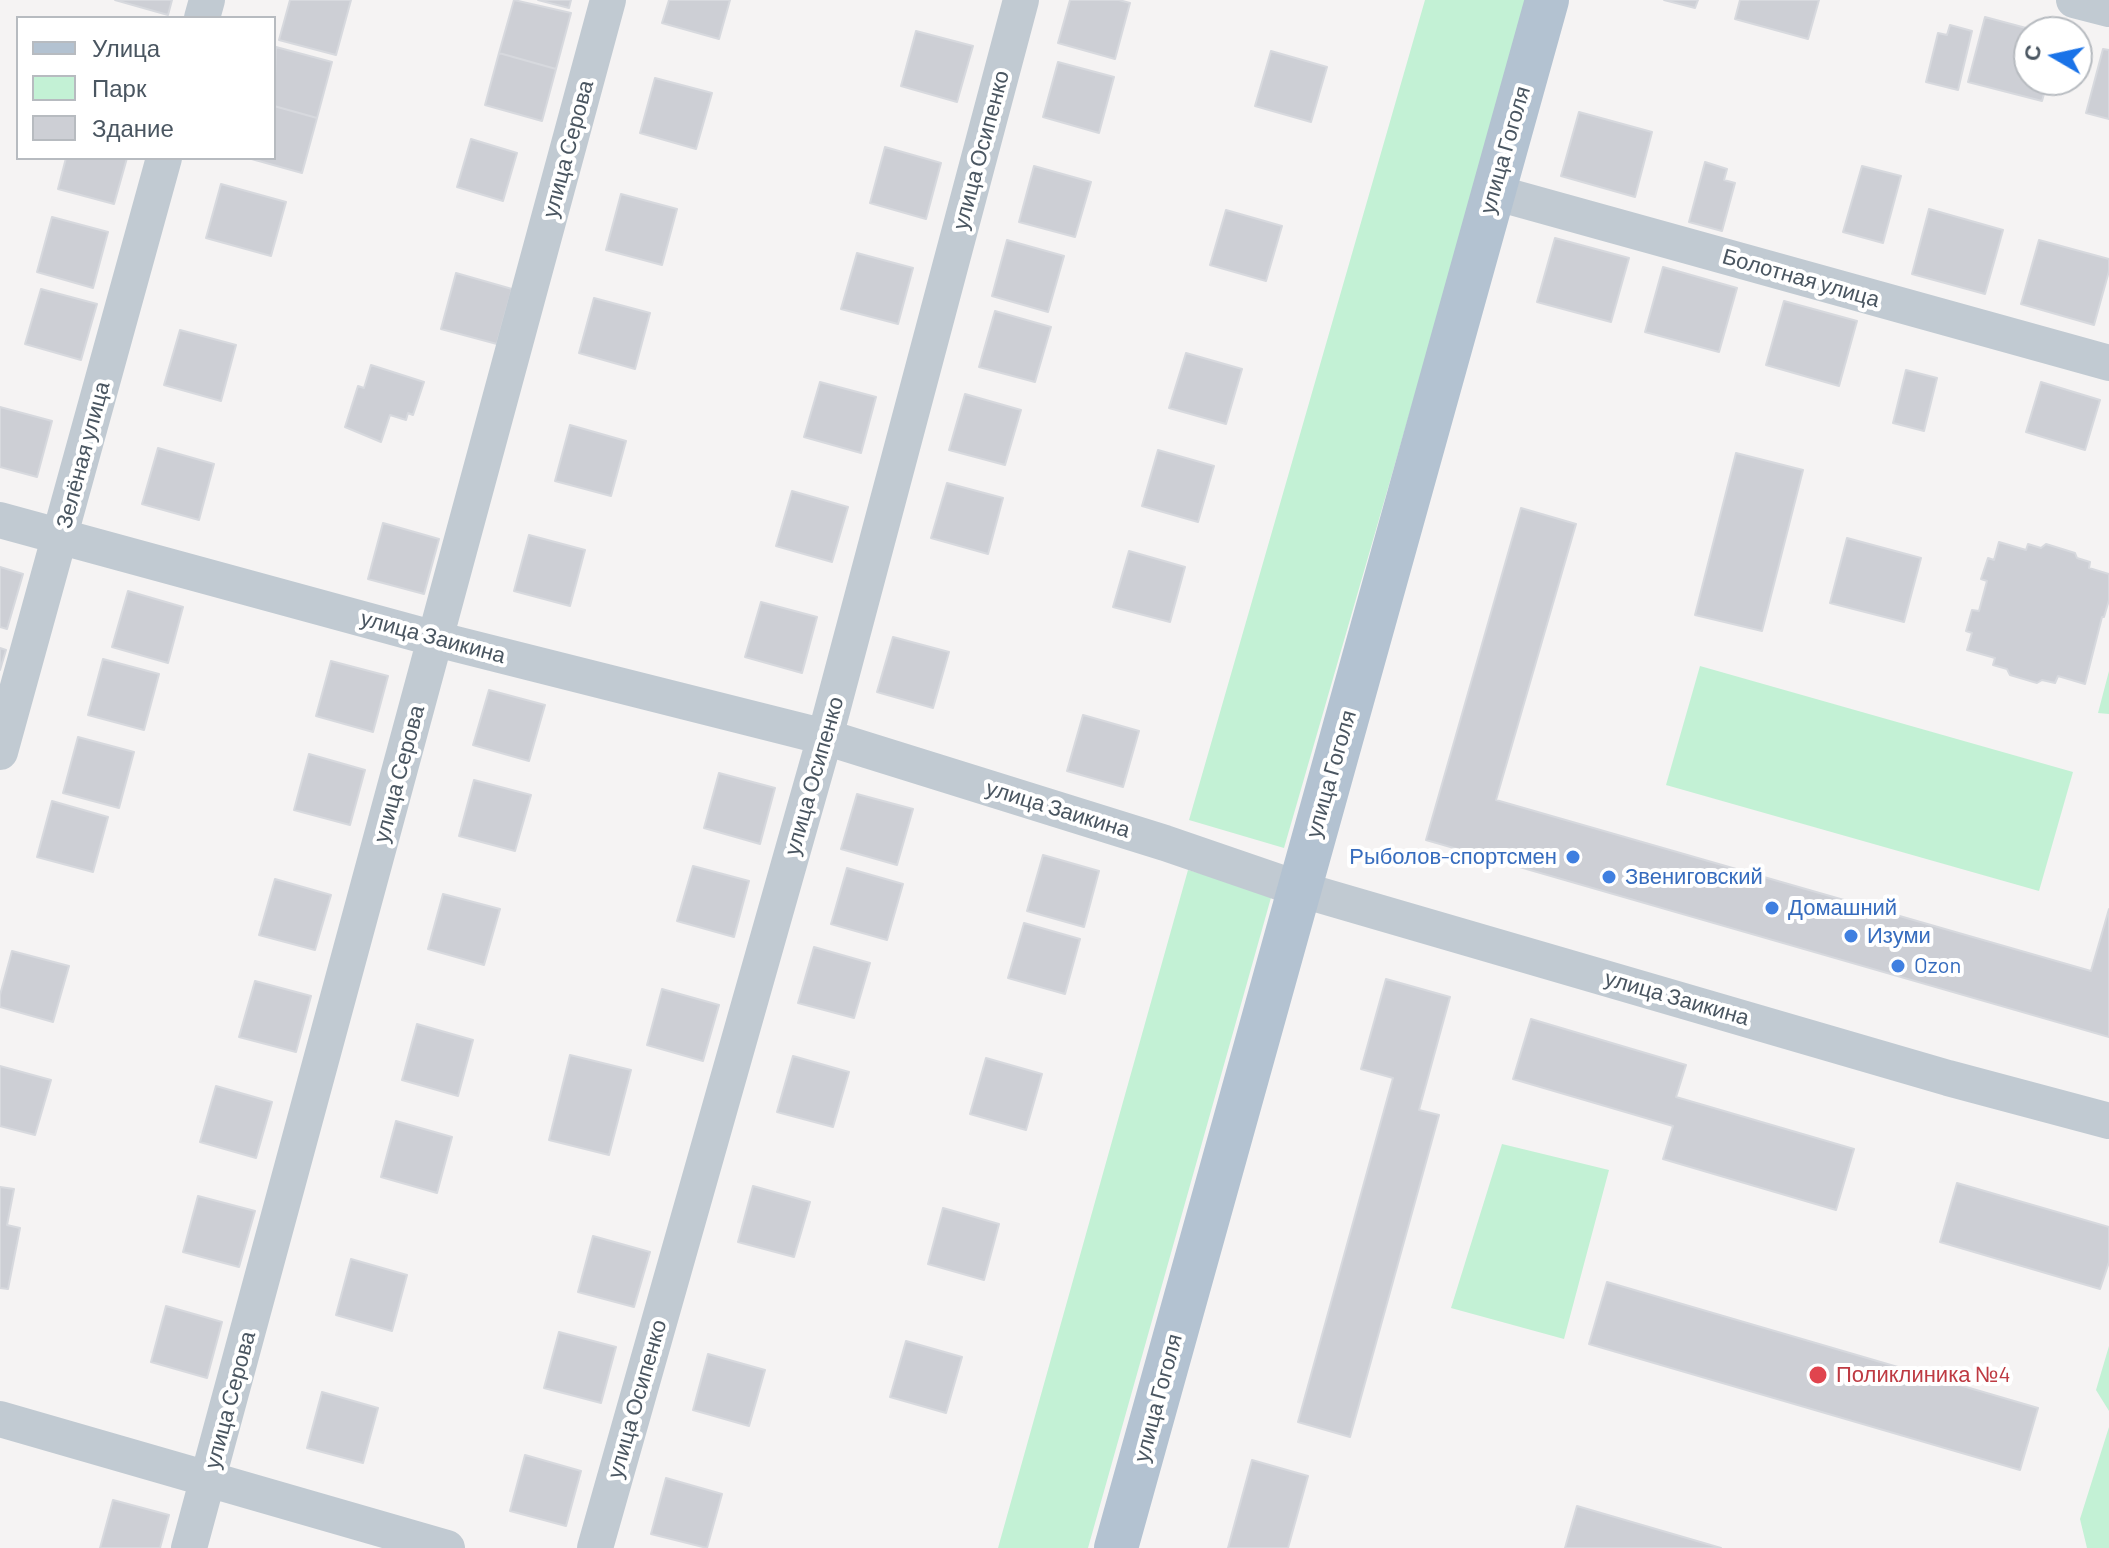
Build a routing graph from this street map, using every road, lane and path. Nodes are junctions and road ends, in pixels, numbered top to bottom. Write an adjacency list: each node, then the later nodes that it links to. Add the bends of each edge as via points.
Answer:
1 (608, 0): 11 (street, улица Серова)
2 (1021, 0): 12 (street, улица Осипенко)
3 (1547, 0): 7 (main road, улица Гоголя)
4 (2074, 0): 5 (street)
5 (2109, 9)
6 (163, 160): 10 (street, Зелёная улица)
7 (1493, 192): 8 (street, Болотная улица); 14 (main road, улица Гоголя)
8 (2109, 363)
9 (0, 520): 10 (street, улица Заикина)
10 (60, 535): 11 (street, улица Заикина); 13 (street, Зелёная улица)
11 (436, 639): 12 (street, улица Заикина); 17 (street, улица Серова)
12 (825, 737): 14 (street, улица Заикина); 20 (street, улица Осипенко)
13 (0, 752)
14 (1299, 889): 15 (street, улица Заикина); 21 (main road, улица Гоголя)
15 (2109, 1121)
16 (0, 1419): 17 (street)
17 (208, 1479): 18 (street, улица Серова); 19 (street)
18 (189, 1548)
19 (447, 1548)
20 (595, 1548)
21 (1116, 1548)

